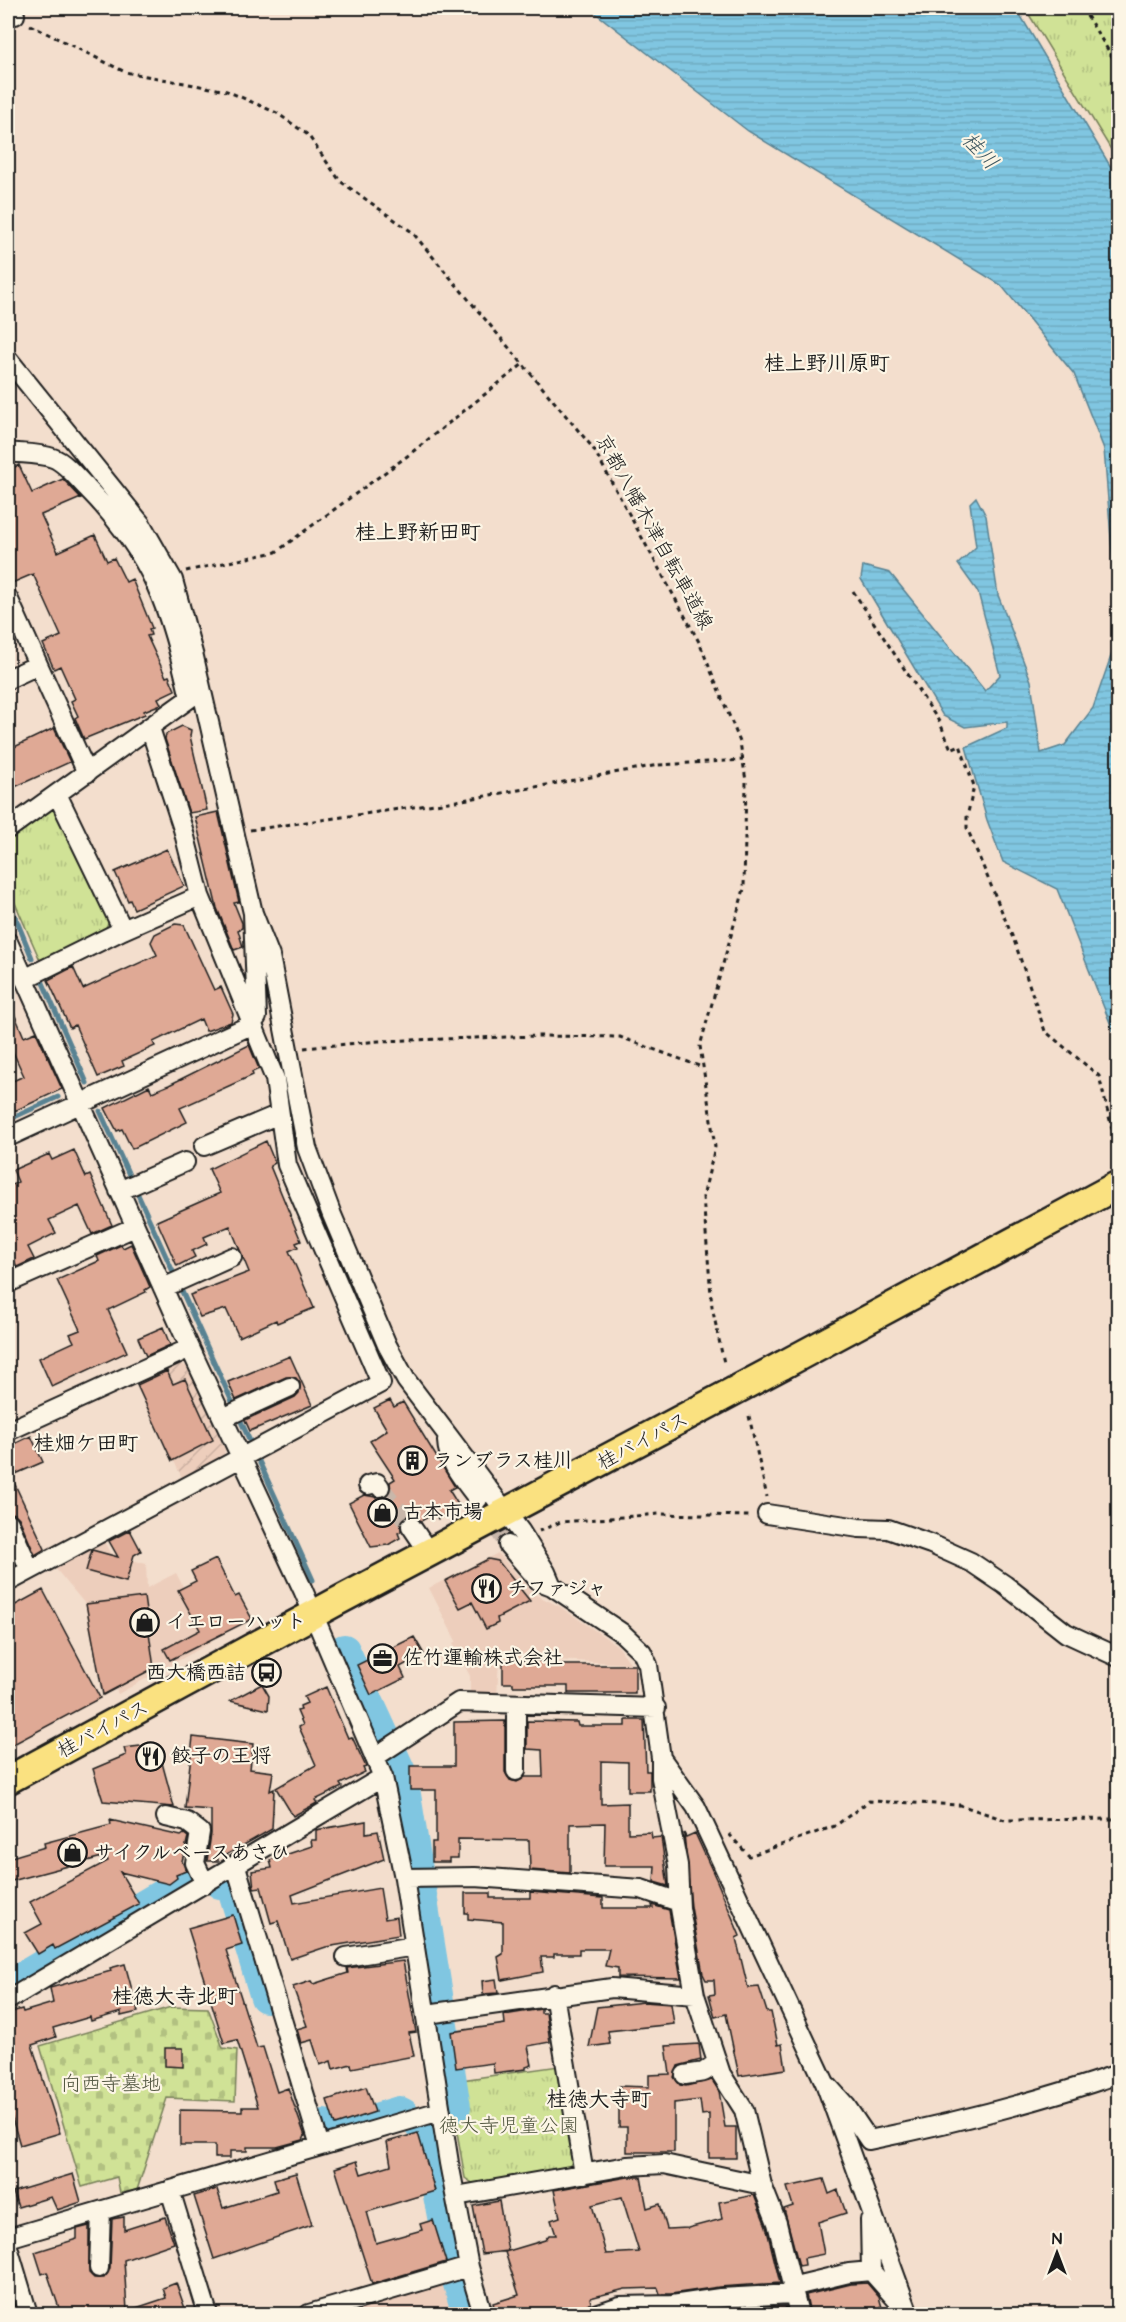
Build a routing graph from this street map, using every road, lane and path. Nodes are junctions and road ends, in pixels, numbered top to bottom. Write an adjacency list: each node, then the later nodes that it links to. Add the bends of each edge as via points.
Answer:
1 (1082, 8): 3 (path)
2 (11, 15): 5 (path, 京都八幡木津自転車道線, via 125,72 227,91 277,113 308,135 340,181 412,232)
3 (1119, 66)
4 (8, 359): 17 (street, via 141,524 173,580 195,657)
5 (523, 364): 7 (path, via 406,457 276,552); 13 (path, 京都八幡木津自転車道線, via 593,448 618,492 699,642 740,742)
6 (8, 452): 12 (street, via 56,459 107,509 135,543 152,573 166,607 190,698)
7 (175, 573)
8 (853, 591): 30 (path, via 940,723 951,749 960,745 974,786 967,828 1015,943 1045,1031 1099,1076)
9 (8, 598): 10 (street)
10 (38, 665): 11 (street); 14 (street)
11 (8, 679)
12 (150, 728): 14 (street); 18 (street)
13 (743, 760): 17 (path, via 658,765 463,800); 25 (path, 京都八幡木津自転車道線, via 744,889 709,1007 700,1046)
14 (87, 773): 15 (street)
15 (57, 794): 16 (street); 20 (street)
16 (8, 829)
17 (233, 833): 19 (street)
18 (200, 896): 20 (street); 23 (street)
19 (253, 913): 23 (street, via 257,1017); 24 (street, via 270,956)
20 (123, 930): 22 (street)
21 (8, 942): 22 (street)
22 (24, 979): 26 (street)
23 (251, 1025): 26 (street); 27 (street, via 274,1079)
24 (286, 1043): 25 (path, via 304,1048 379,1041 620,1037); 45 (street, via 307,1148 336,1226 387,1345 406,1380)
25 (702, 1067): 40 (path, 京都八幡木津自転車道線, via 715,1147 703,1197 712,1307)
26 (79, 1105): 28 (street); 32 (street)
27 (279, 1114): 29 (street); 46 (street, via 286,1165 381,1383)
28 (8, 1137)
29 (204, 1146)
30 (1119, 1153)
31 (185, 1162): 32 (street)
32 (129, 1187): 34 (street)
33 (1117, 1195): 36 (path); 48 (highway, 桂バイパス, bridge, via 783,1365)
34 (135, 1227): 37 (street); 38 (street)
35 (232, 1257): 38 (street)
36 (1119, 1270)
37 (8, 1283)
38 (173, 1283): 39 (street)
39 (190, 1348): 43 (street); 44 (street)
40 (724, 1363)
41 (290, 1387): 43 (street)
42 (749, 1416): 49 (path)
43 (223, 1418): 46 (street)
44 (8, 1431)
45 (447, 1433): 47 (street, via 448,1452); 48 (street)
46 (241, 1459): 55 (street); 58 (street)
47 (478, 1499)
48 (507, 1513): 54 (highway, 桂バイパス); 57 (street)
49 (767, 1514): 52 (path, via 683,1513 575,1521 558,1523); 59 (street, via 888,1529 931,1544 996,1579 1066,1633)
50 (9, 1523): 55 (street)
51 (411, 1526): 54 (street)
52 (534, 1534)
53 (508, 1545): 57 (street, via 539,1581)
54 (430, 1554): 58 (highway, 桂バイパス)
55 (30, 1570): 56 (street)
56 (8, 1582)
57 (552, 1586): 61 (street, via 622,1633 642,1652)
58 (314, 1615): 62 (street); 66 (highway, 桂バイパス)
59 (1119, 1656)
60 (516, 1704): 61 (street); 62 (street, via 459,1702); 64 (street)
61 (656, 1708): 63 (street)
62 (384, 1751): 65 (street)
63 (661, 1758): 73 (street, via 661,1778 678,1865); 83 (street, via 696,1807)
64 (516, 1771)
65 (383, 1777): 70 (street); 71 (street)
66 (8, 1780)
67 (166, 1817): 72 (street, via 187,1822 200,1832 195,1863)
68 (1119, 1818): 69 (path, via 1005,1820 960,1805 869,1801 835,1826 749,1856)
69 (728, 1833)
70 (236, 1866): 72 (street); 85 (street)
71 (414, 1878): 73 (street, via 475,1877 641,1889); 74 (street)
72 (205, 1884): 78 (street)
73 (679, 1902): 77 (street)
74 (415, 1946): 75 (street); 79 (street)
75 (346, 1957)
76 (554, 1994): 77 (street, via 612,1988); 79 (street); 86 (street)
77 (695, 1995): 80 (street)
78 (8, 2000)
79 (437, 2012): 84 (street)
80 (716, 2063): 82 (street, via 704,2072); 87 (street, via 744,2110)
81 (1119, 2074): 83 (street, via 1046,2099 869,2140)
82 (685, 2075)
83 (825, 2083): 91 (street)
84 (440, 2111): 85 (street); 89 (street)
85 (320, 2146): 88 (street)
86 (584, 2174): 87 (street, via 664,2164); 89 (street)
87 (762, 2186): 97 (street, via 777,2223)
88 (170, 2190): 90 (street); 101 (street)
89 (456, 2196): 95 (street)
90 (101, 2211): 92 (street); 94 (street)
91 (872, 2213): 96 (street); 99 (street)
92 (8, 2238)
93 (8, 2247): 100 (street)
94 (99, 2268)
95 (460, 2269): 102 (street); 103 (street)
96 (871, 2271): 97 (street, via 849,2273); 99 (street, via 897,2304)
97 (792, 2291): 98 (street); 105 (street)
98 (759, 2306): 104 (street, via 621,2306)
99 (909, 2312)
100 (28, 2314)
101 (208, 2314)
102 (309, 2314)
103 (483, 2314)
104 (596, 2314)
105 (799, 2314)

